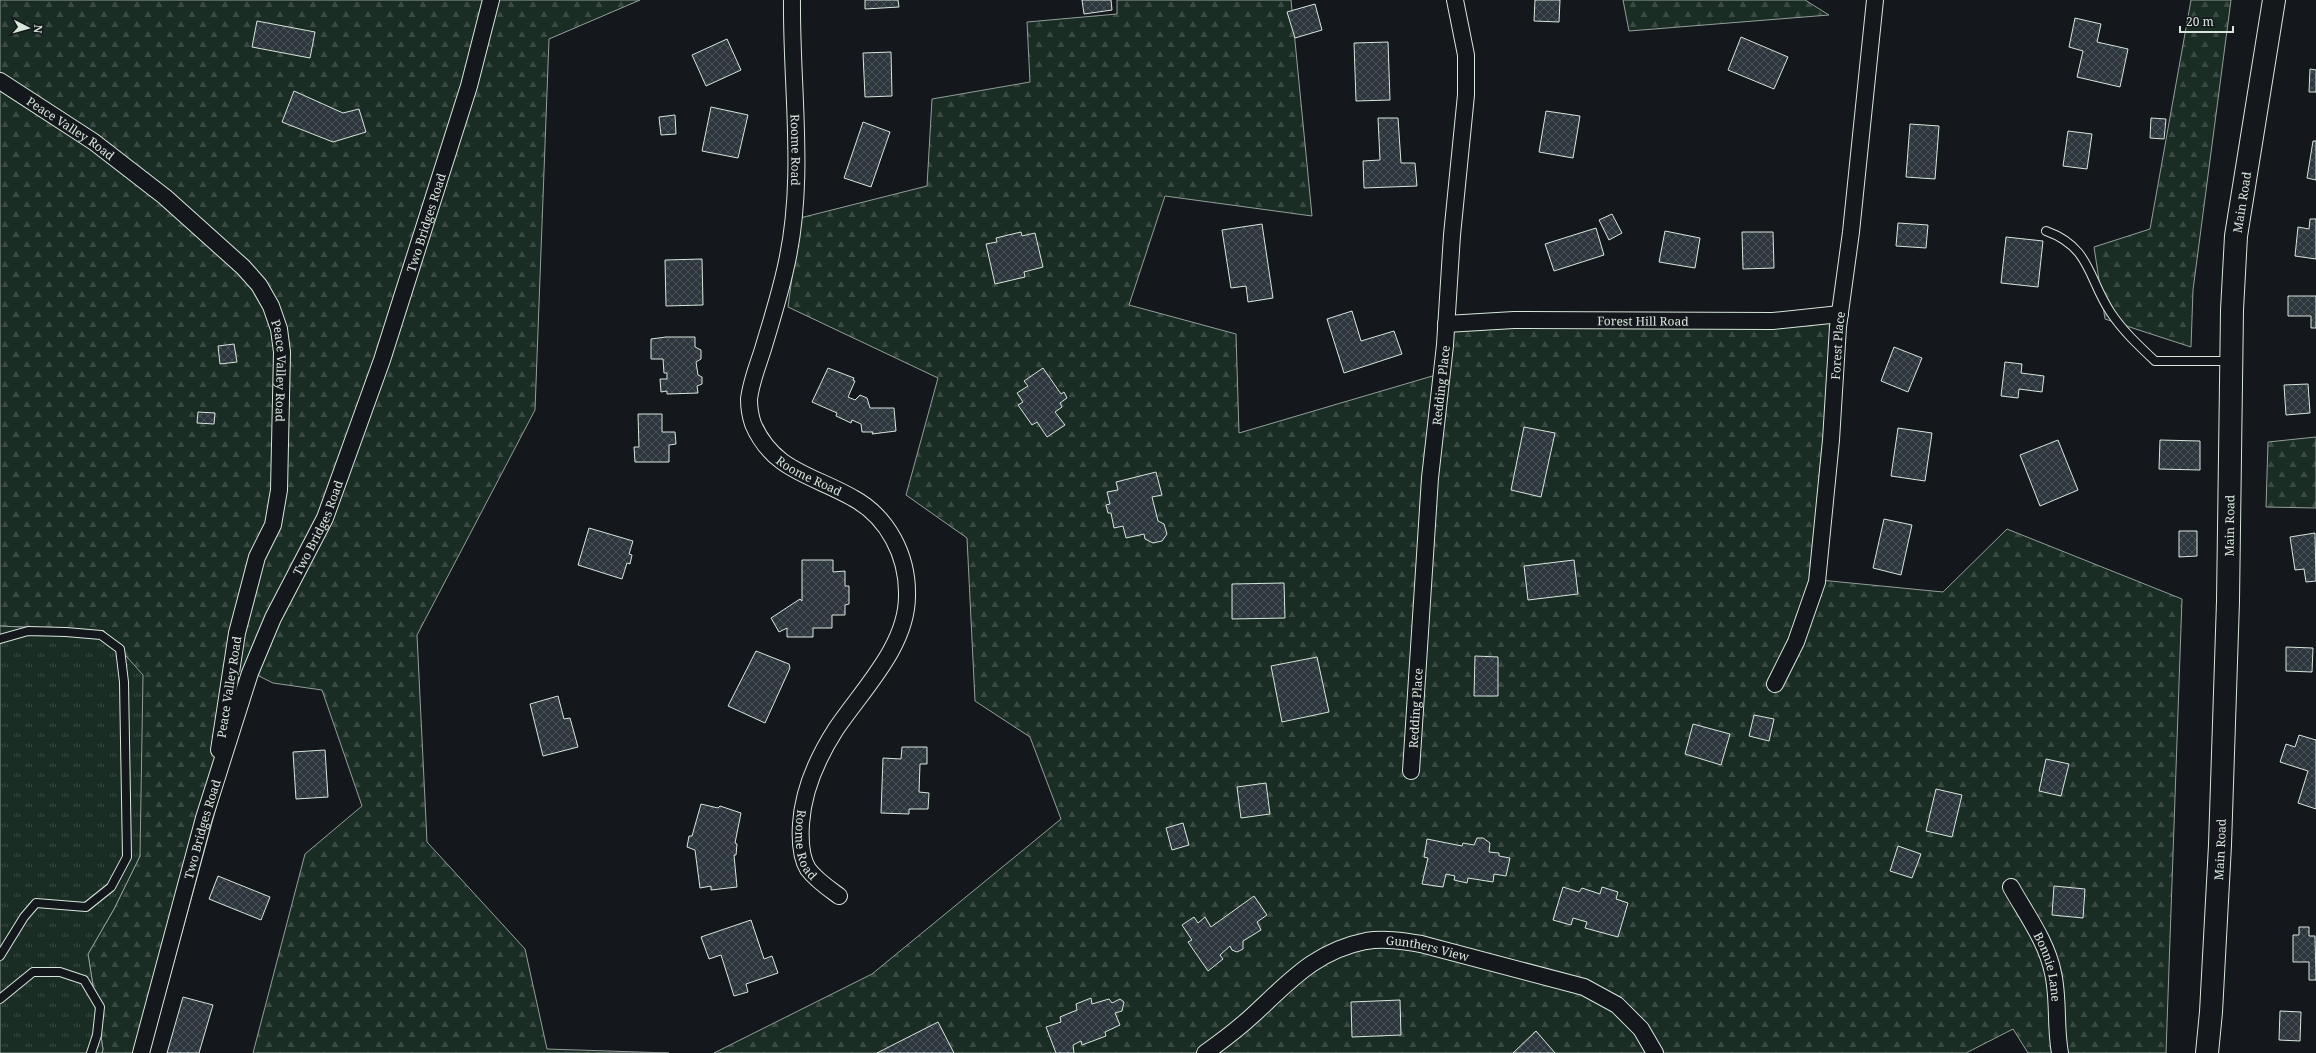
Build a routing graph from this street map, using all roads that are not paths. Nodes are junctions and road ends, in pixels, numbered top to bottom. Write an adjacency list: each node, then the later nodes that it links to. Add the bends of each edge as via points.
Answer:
1 (491, 0): 14 (street, Two Bridges Road, via 467,93 382,360 325,518 273,618 250,673)
2 (792, 0): 16 (street, Roome Road, via 797,153 794,213 786,267 752,382 749,412 761,439 781,462 853,498 878,517 895,542 903,560 907,579 908,600 904,622 896,640 835,730 822,753 805,799 801,826 802,853 807,867 816,879)
3 (1455, 0): 9 (street, Redding Place, via 1466,55 1466,95)
4 (1875, 0): 8 (street, Forest Place)
5 (2274, 0): 10 (main road, Main Road, via 2236,236)
6 (0, 81): 14 (street, Peace Valley Road, via 94,142 165,197 243,267 259,285 271,306 282,352 280,490 272,525 257,557 237,633 224,707)
7 (2046, 231): 10 (lane, via 2072,244 2083,258 2110,313 2133,341 2155,361)
8 (1840, 314): 9 (street, Forest Hill Road, via 1773,321 1514,320); 12 (street, Forest Place, via 1817,582 1796,642)
9 (1446, 324): 13 (street, Redding Place, via 1430,478)
10 (2231, 361): 24 (main road, Main Road, via 2228,601 2220,845)
11 (0, 639): 17 (lane, via 28,631 80,633 101,635 120,649 124,682 126,857 111,887 86,906 36,903 24,917)
12 (1775, 684)
13 (1411, 770)
14 (215, 783): 20 (street, Two Bridges Road)
15 (2011, 887): 23 (street, Bonnie Lane, via 2046,950 2053,973 2056,1033)
16 (838, 896)
17 (0, 956)
18 (0, 999): 19 (lane, via 33,972 60,972 84,980 100,1007 97,1035)
19 (91, 1053)
20 (141, 1053)
21 (1205, 1053): 22 (street, Gunthers View, via 1315,960 1336,950 1367,941 1394,940 1421,944 1584,987 1617,1005 1641,1029)
22 (1655, 1053)
23 (2060, 1053)
24 (2207, 1053)

